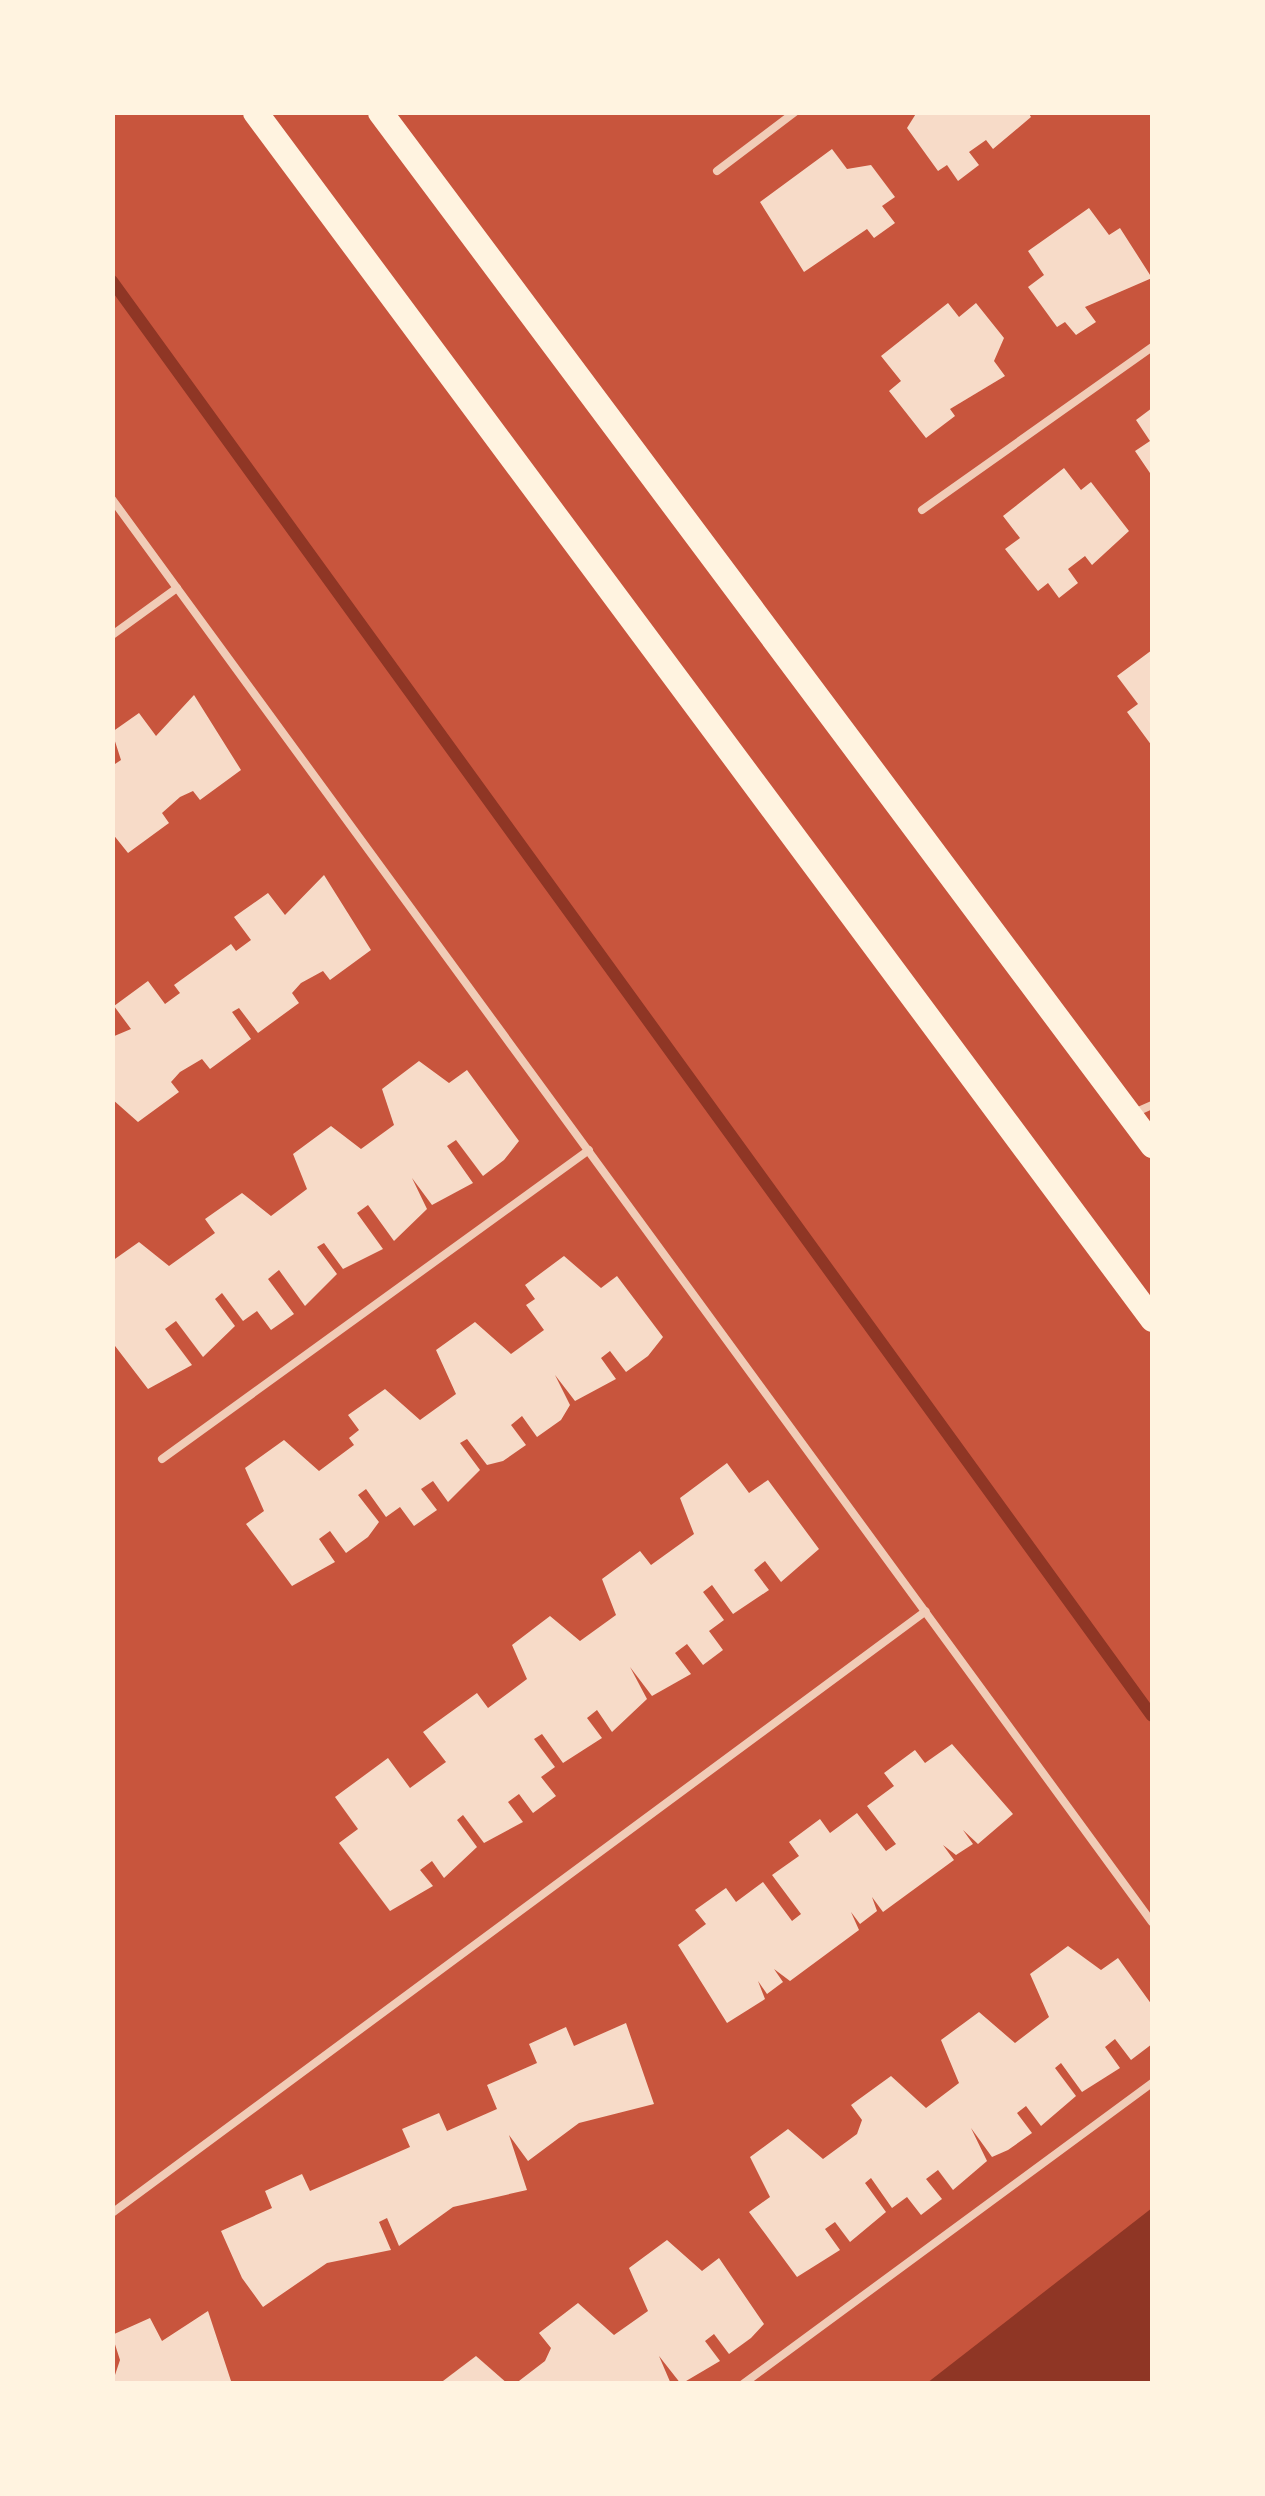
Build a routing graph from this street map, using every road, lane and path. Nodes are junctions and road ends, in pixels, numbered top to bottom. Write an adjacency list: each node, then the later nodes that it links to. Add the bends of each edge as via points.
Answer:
1 (255, 112): 13 (main road)
2 (380, 112): 10 (main road)
3 (795, 112): 4 (lane)
4 (717, 171)
5 (1152, 347): 7 (lane)
6 (112, 499): 8 (lane)
7 (922, 510)
8 (178, 588): 9 (lane); 12 (lane)
9 (112, 635)
10 (1141, 1110): 11 (main road)
11 (1152, 1145)
12 (589, 1150): 14 (lane); 15 (lane)
13 (1152, 1320)
14 (162, 1459)
15 (926, 1611): 16 (lane); 18 (lane)
16 (1152, 1922)
17 (1152, 2083): 19 (lane)
18 (112, 2213)
19 (743, 2384)

